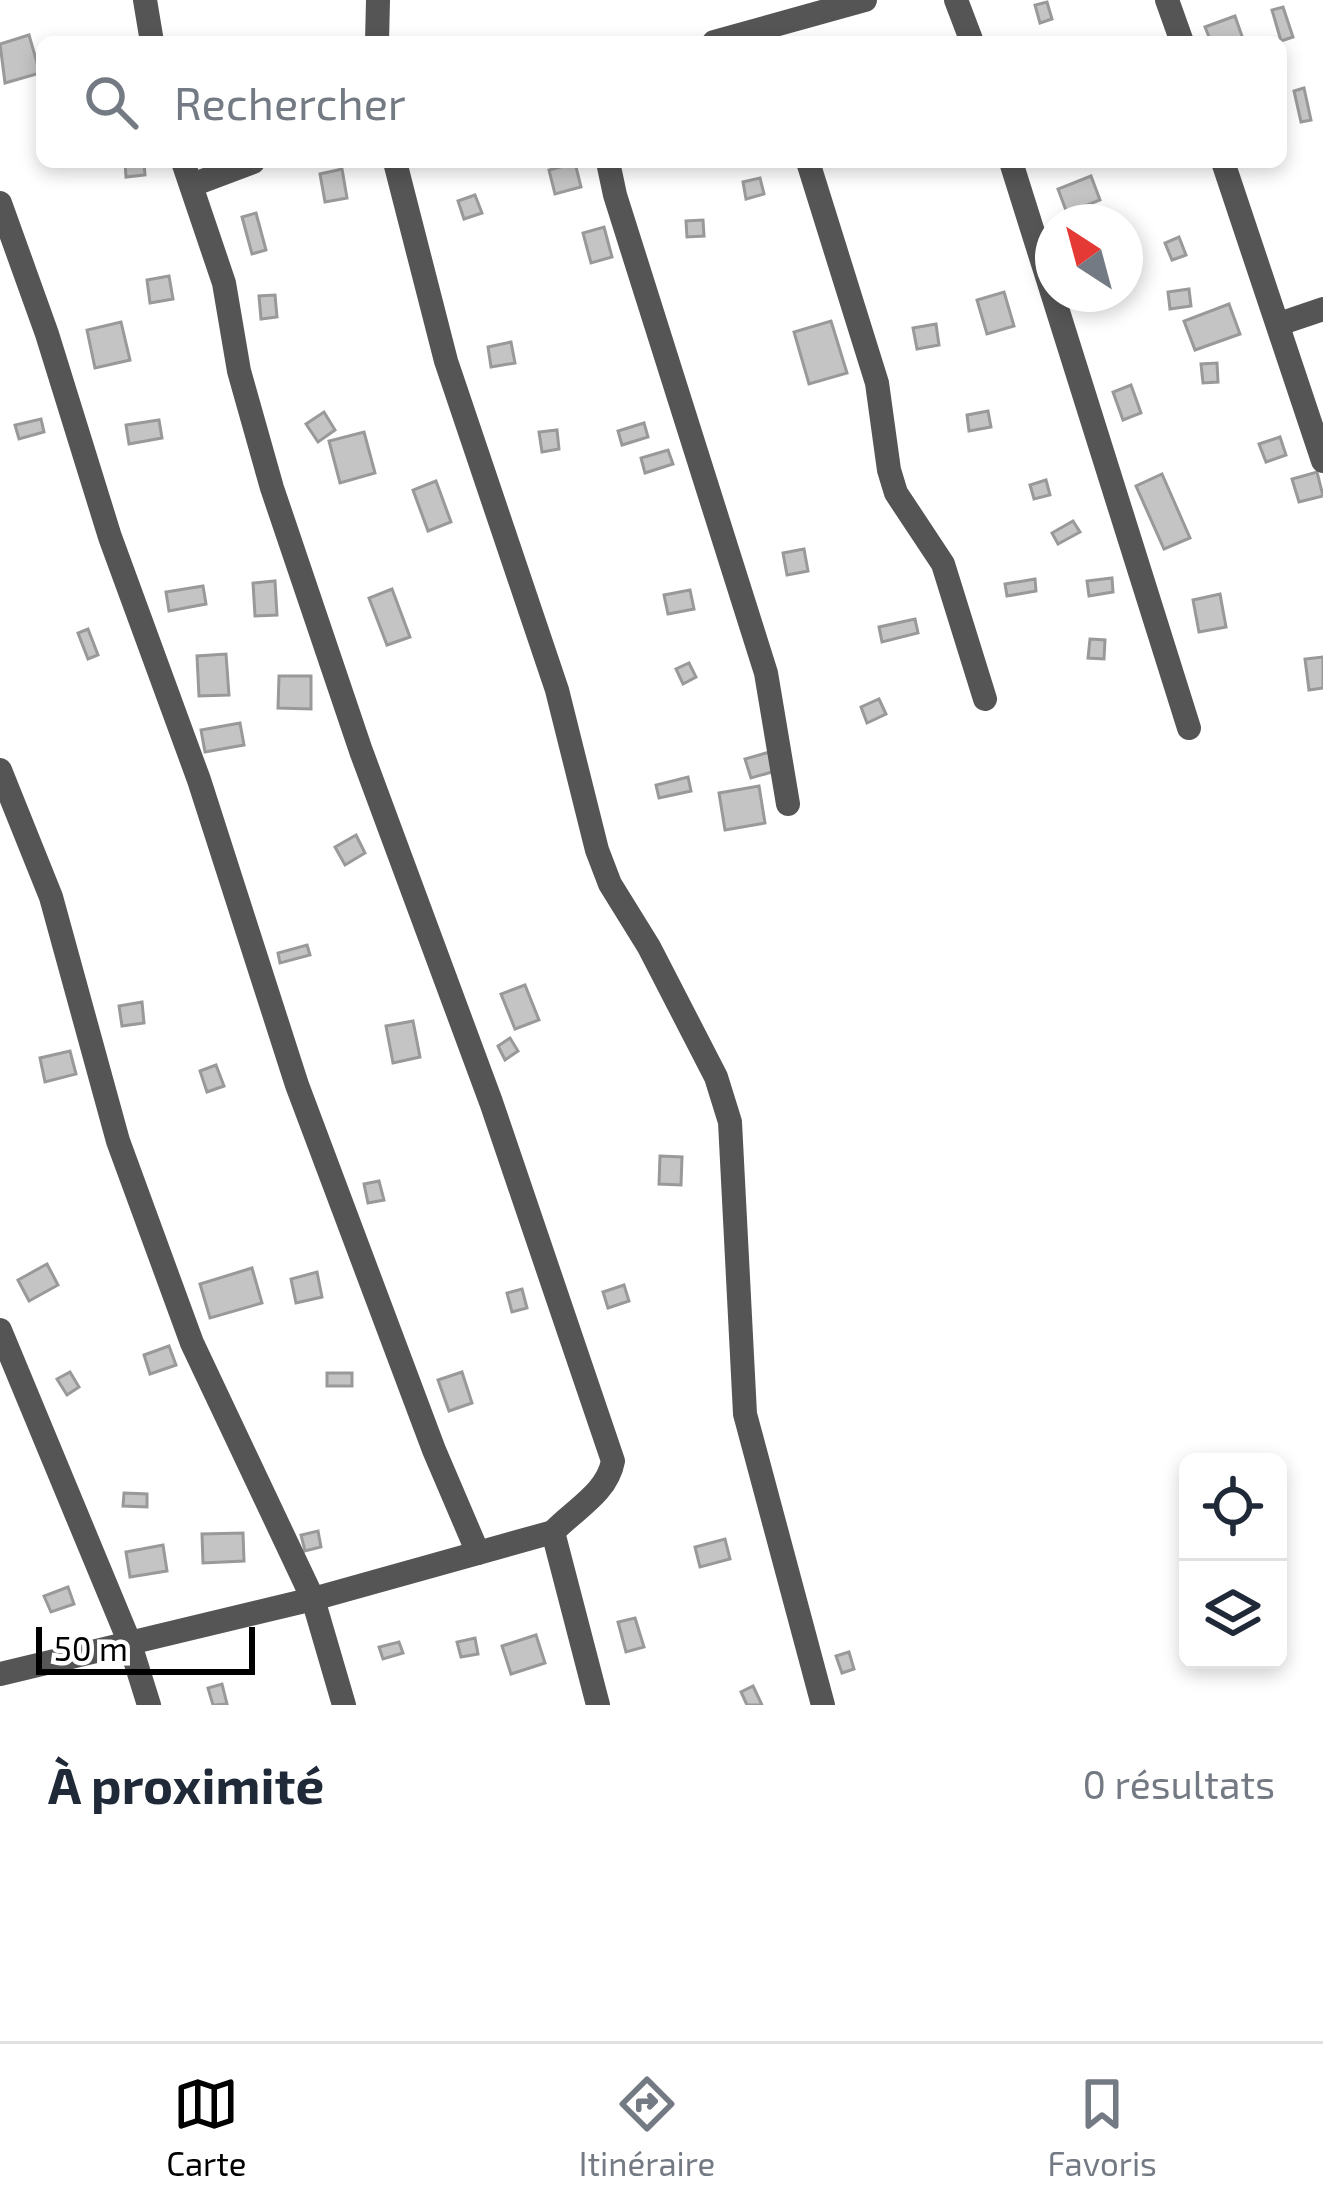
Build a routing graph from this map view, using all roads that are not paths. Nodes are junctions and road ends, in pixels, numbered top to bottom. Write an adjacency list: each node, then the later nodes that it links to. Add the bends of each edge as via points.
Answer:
1 (145, 0): 6 (street)
2 (378, 0): 7 (street)
3 (865, 0): 8 (street)
4 (956, 0): 9 (street)
5 (1167, 0): 10 (street)
6 (151, 36)
7 (377, 36)
8 (769, 36)
9 (970, 36)
10 (1180, 36)
11 (397, 168): 34 (street, via 446,361 557,690 597,850 716,1076 730,1122 743,1400)
12 (610, 168): 24 (street, via 766,673)
13 (810, 168): 21 (street, via 877,382 896,493 943,564)
14 (1013, 168): 22 (street)
15 (1225, 168): 19 (street)
16 (188, 173): 26 (street, via 282,518 613,1460 597,1493)
17 (0, 202): 27 (street, via 297,1085)
18 (1323, 309): 19 (street)
19 (1279, 324): 20 (street)
20 (1323, 461)
21 (985, 699)
22 (1189, 728)
23 (0, 770): 28 (street, via 51,897 118,1142 192,1343)
24 (788, 804)
25 (0, 1330): 29 (street)
26 (554, 1532): 27 (street); 33 (street)
27 (478, 1552): 28 (street)
28 (313, 1599): 29 (street); 32 (street)
29 (129, 1641): 30 (street); 31 (street)
30 (0, 1674)
31 (149, 1705)
32 (344, 1705)
33 (598, 1705)
34 (824, 1705)

